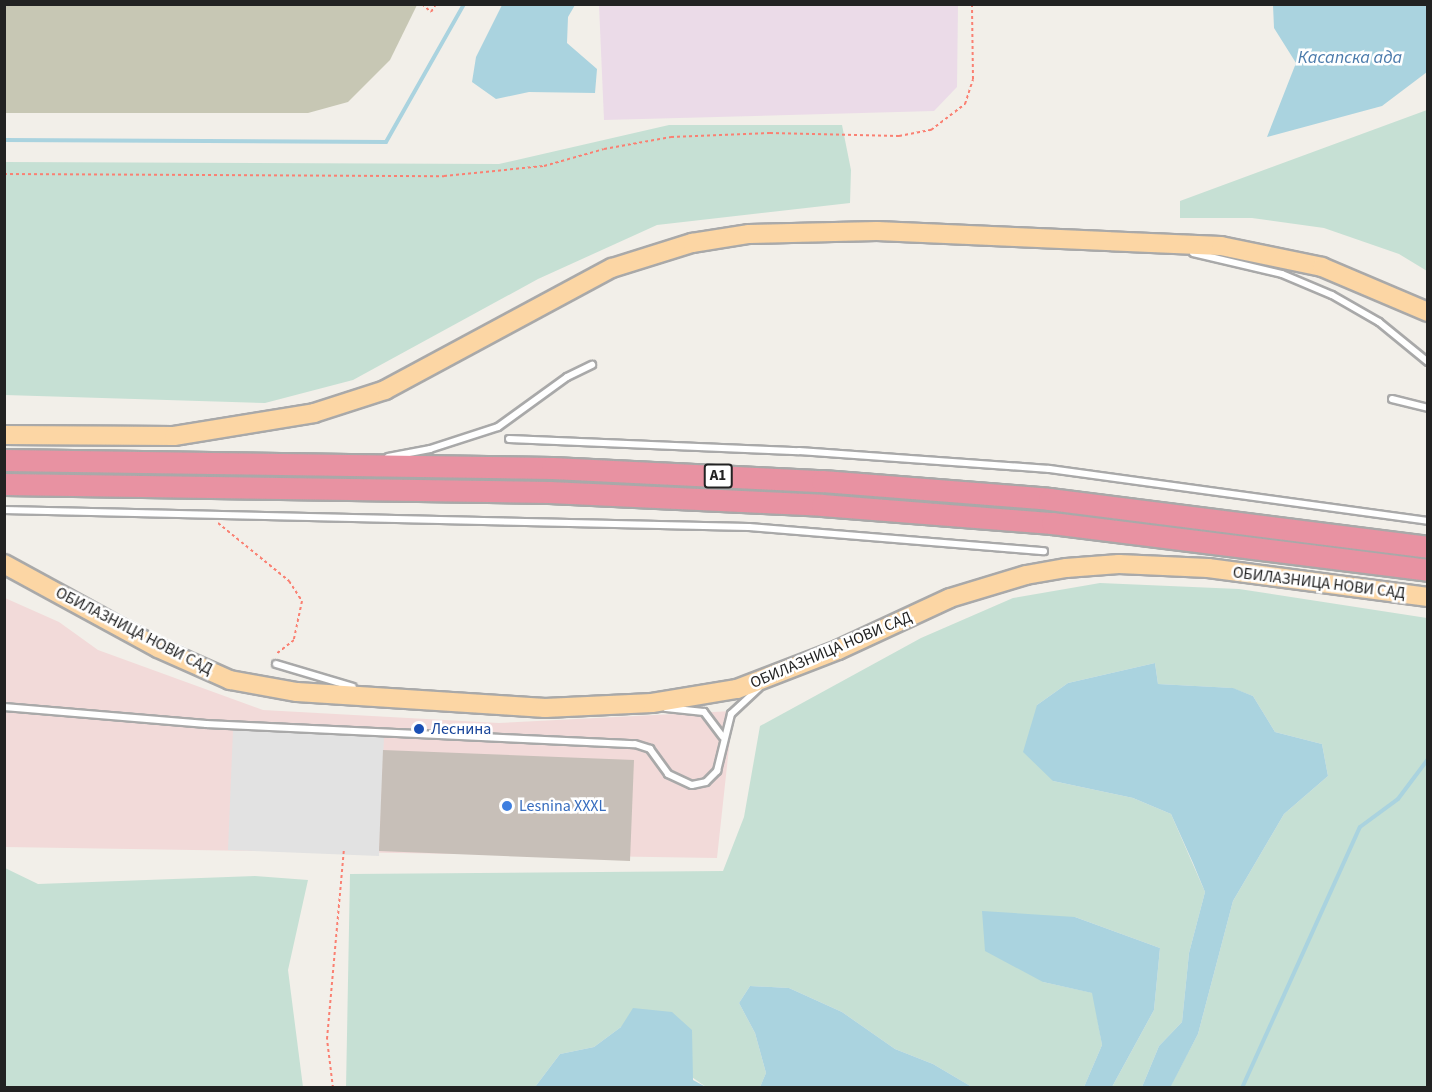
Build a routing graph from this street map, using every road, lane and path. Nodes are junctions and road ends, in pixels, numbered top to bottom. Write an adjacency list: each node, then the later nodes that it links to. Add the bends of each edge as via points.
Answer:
1 (422, 4): 2 (path, via 431,12)
2 (436, 4)
3 (972, 4): 4 (path, via 973,79 965,104 931,130 899,136 770,133 671,138 604,149 543,166 444,176)
4 (4, 174)
5 (1132, 240): 6 (main road, via 1221,246 1294,259 1366,283); 7 (lane, via 1292,278 1379,322); 11 (main road, via 866,230 723,237 612,268 385,390 314,413 174,436)
6 (1428, 312)
7 (1428, 362)
8 (592, 365): 14 (lane, via 567,376 498,427 430,449)
9 (1392, 399): 10 (lane)
10 (1428, 408)
11 (4, 435)
12 (509, 439): 18 (lane, via 755,449 1049,469)
13 (4, 460): 14 (highway, A1)
14 (342, 464): 19 (highway, A1, via 552,468 914,487 1201,516)
15 (4, 484): 22 (highway, A1, via 549,492 822,505 1052,523)
16 (4, 510): 17 (lane)
17 (214, 512): 20 (lane, via 749,527 888,534); 26 (path, via 219,526 289,581 303,601 297,632 273,658)
18 (1428, 521)
19 (1428, 547)
20 (1044, 551)
21 (4, 564): 24 (main road, ОБИЛАЗНИЦА НОВИ САД)
22 (1428, 570)
23 (4, 575): 24 (lane)
24 (34, 579): 28 (main road, ОБИЛАЗНИЦА НОВИ САД, via 149,643 230,680 297,692)
25 (1428, 597): 27 (main road, ОБИЛАЗНИЦА НОВИ САД, via 1197,567 1119,564 1066,568 1026,574 950,598)
26 (276, 664): 28 (lane, via 339,685)
27 (768, 680): 29 (main road, ОБИЛАЗНИЦА НОВИ САД, via 705,696); 31 (lane, via 735,707)
28 (443, 700): 29 (main road, ОБИЛАЗНИЦА НОВИ САД, via 545,708)
29 (652, 703): 31 (lane, via 704,712)
30 (4, 707): 31 (lane, via 206,724 635,744 650,749 668,774 692,785 706,782 717,771)
31 (723, 738)
32 (344, 849): 33 (path, via 339,868 327,1039)
33 (333, 1088)

